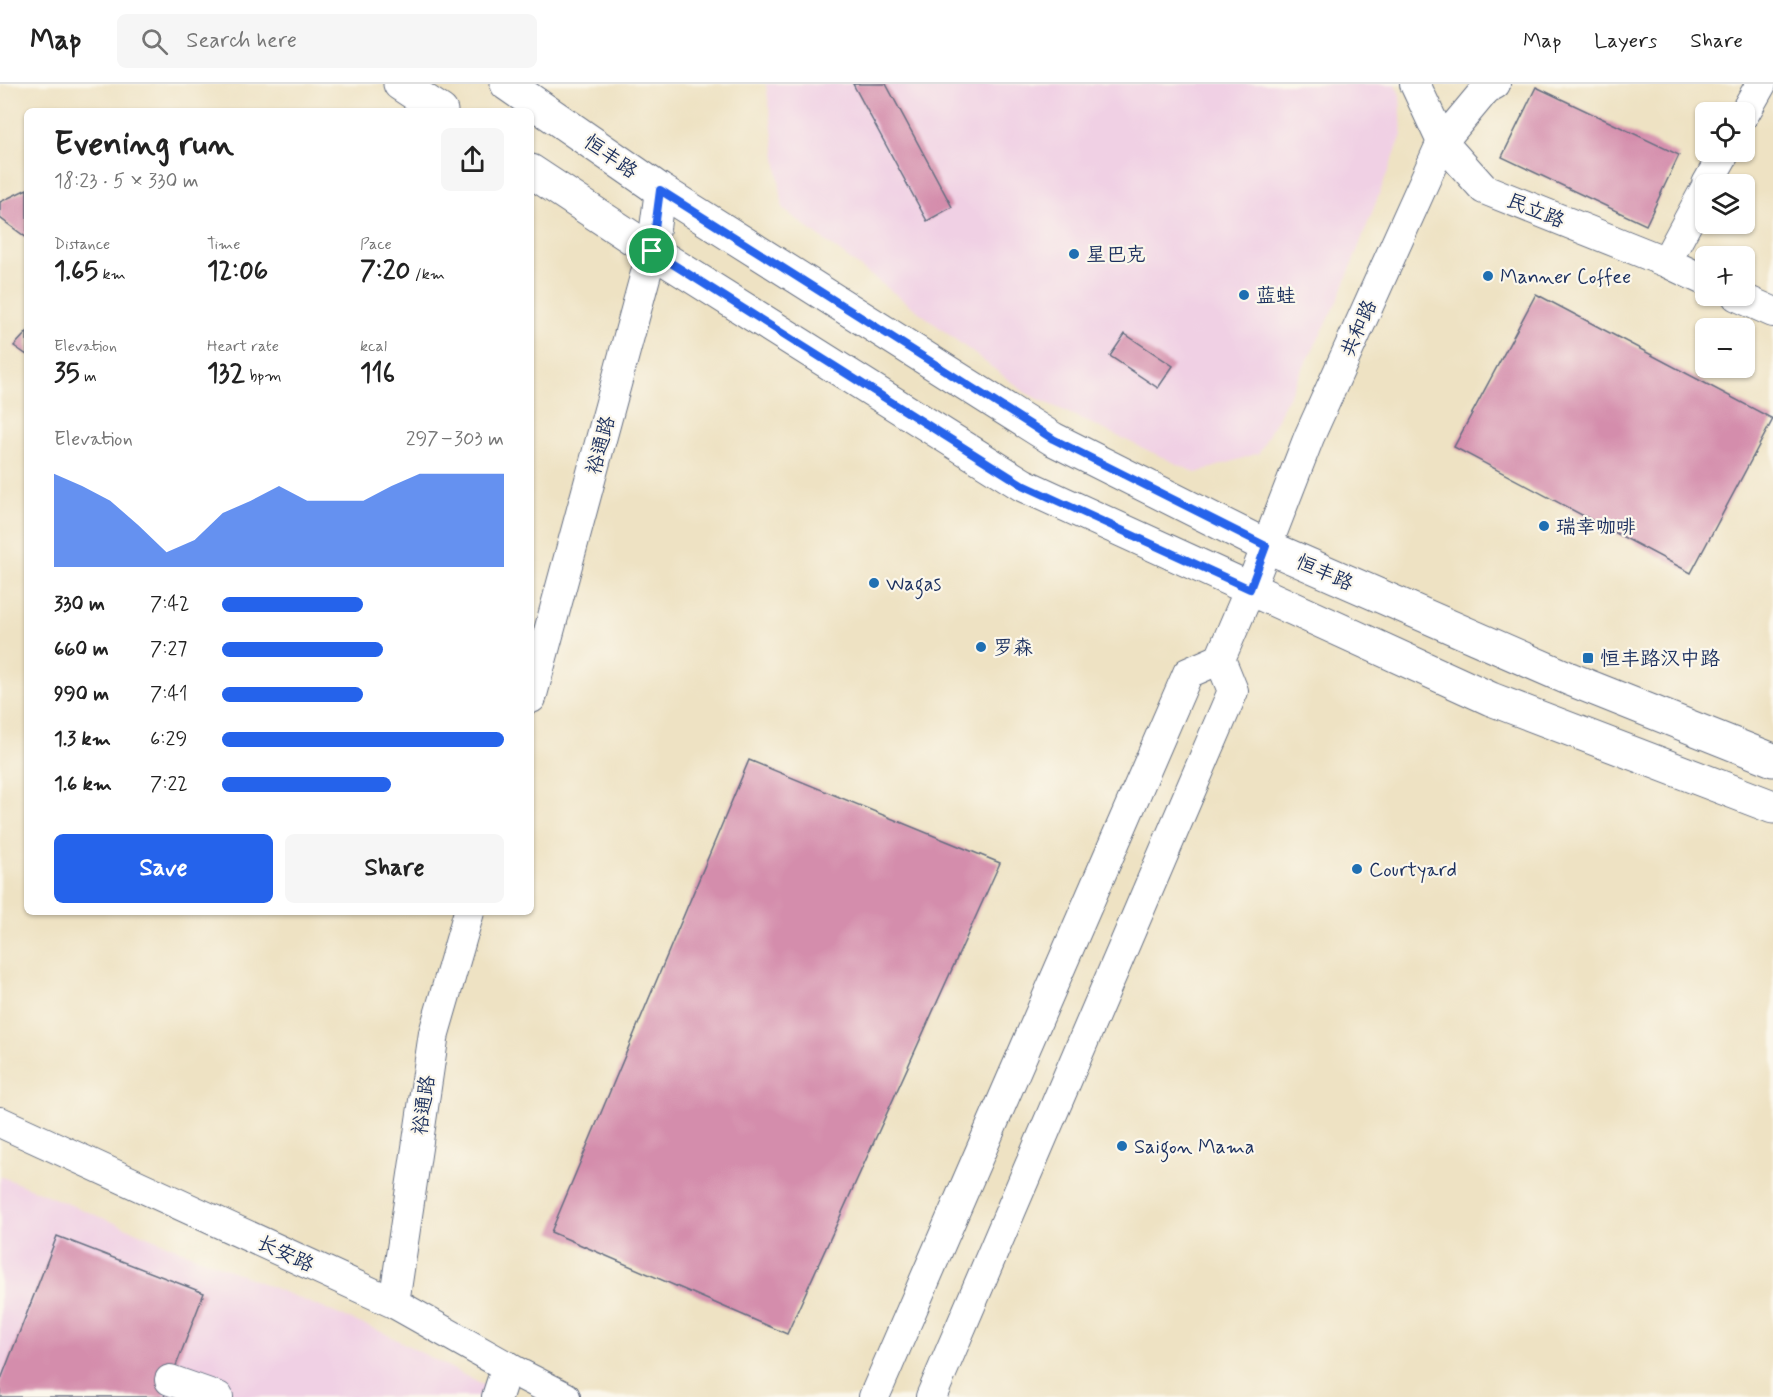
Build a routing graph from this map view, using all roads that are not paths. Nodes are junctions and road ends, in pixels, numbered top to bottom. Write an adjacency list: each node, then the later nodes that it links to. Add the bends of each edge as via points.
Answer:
1 (400, 84): 7 (main road)
2 (507, 84): 10 (main road, 恒丰路)
3 (1415, 84): 8 (street, 民立路)
4 (1495, 84): 8 (street, 共和路, via 1486,89)
5 (1761, 84): 6 (street)
6 (1751, 102)
7 (436, 108)
8 (1442, 142): 13 (street, 民立路, via 1484,189); 17 (street, 共和路, via 1309,437)
9 (534, 173): 12 (main road)
10 (660, 190): 12 (street, 裕通路); 17 (main road, 恒丰路, via 1053,439)
11 (1695, 207): 13 (street)
12 (652, 251): 18 (main road, via 1023,485); 20 (street, 裕通路)
13 (1666, 262): 14 (street, 民立路)
14 (1695, 275)
15 (1755, 304): 16 (street)
16 (1773, 312)
17 (1266, 546): 18 (street, 共和路); 21 (main road, 恒丰路, via 1570,679)
18 (1250, 589): 19 (street, 共和路); 22 (main road, via 1491,699)
19 (1220, 659): 31 (street, via 1188,673); 32 (street, via 1233,691)
20 (534, 687)
21 (1773, 760)
22 (1773, 807)
23 (468, 915): 25 (street, 裕通路, via 434,1033)
24 (0, 1122): 25 (street, 长安路)
25 (394, 1303): 26 (street, 长安路)
26 (507, 1366): 29 (street); 30 (street, 长安路)
27 (170, 1380): 28 (street)
28 (218, 1397)
29 (497, 1397)
30 (565, 1397)
31 (874, 1397)
32 (932, 1397)

